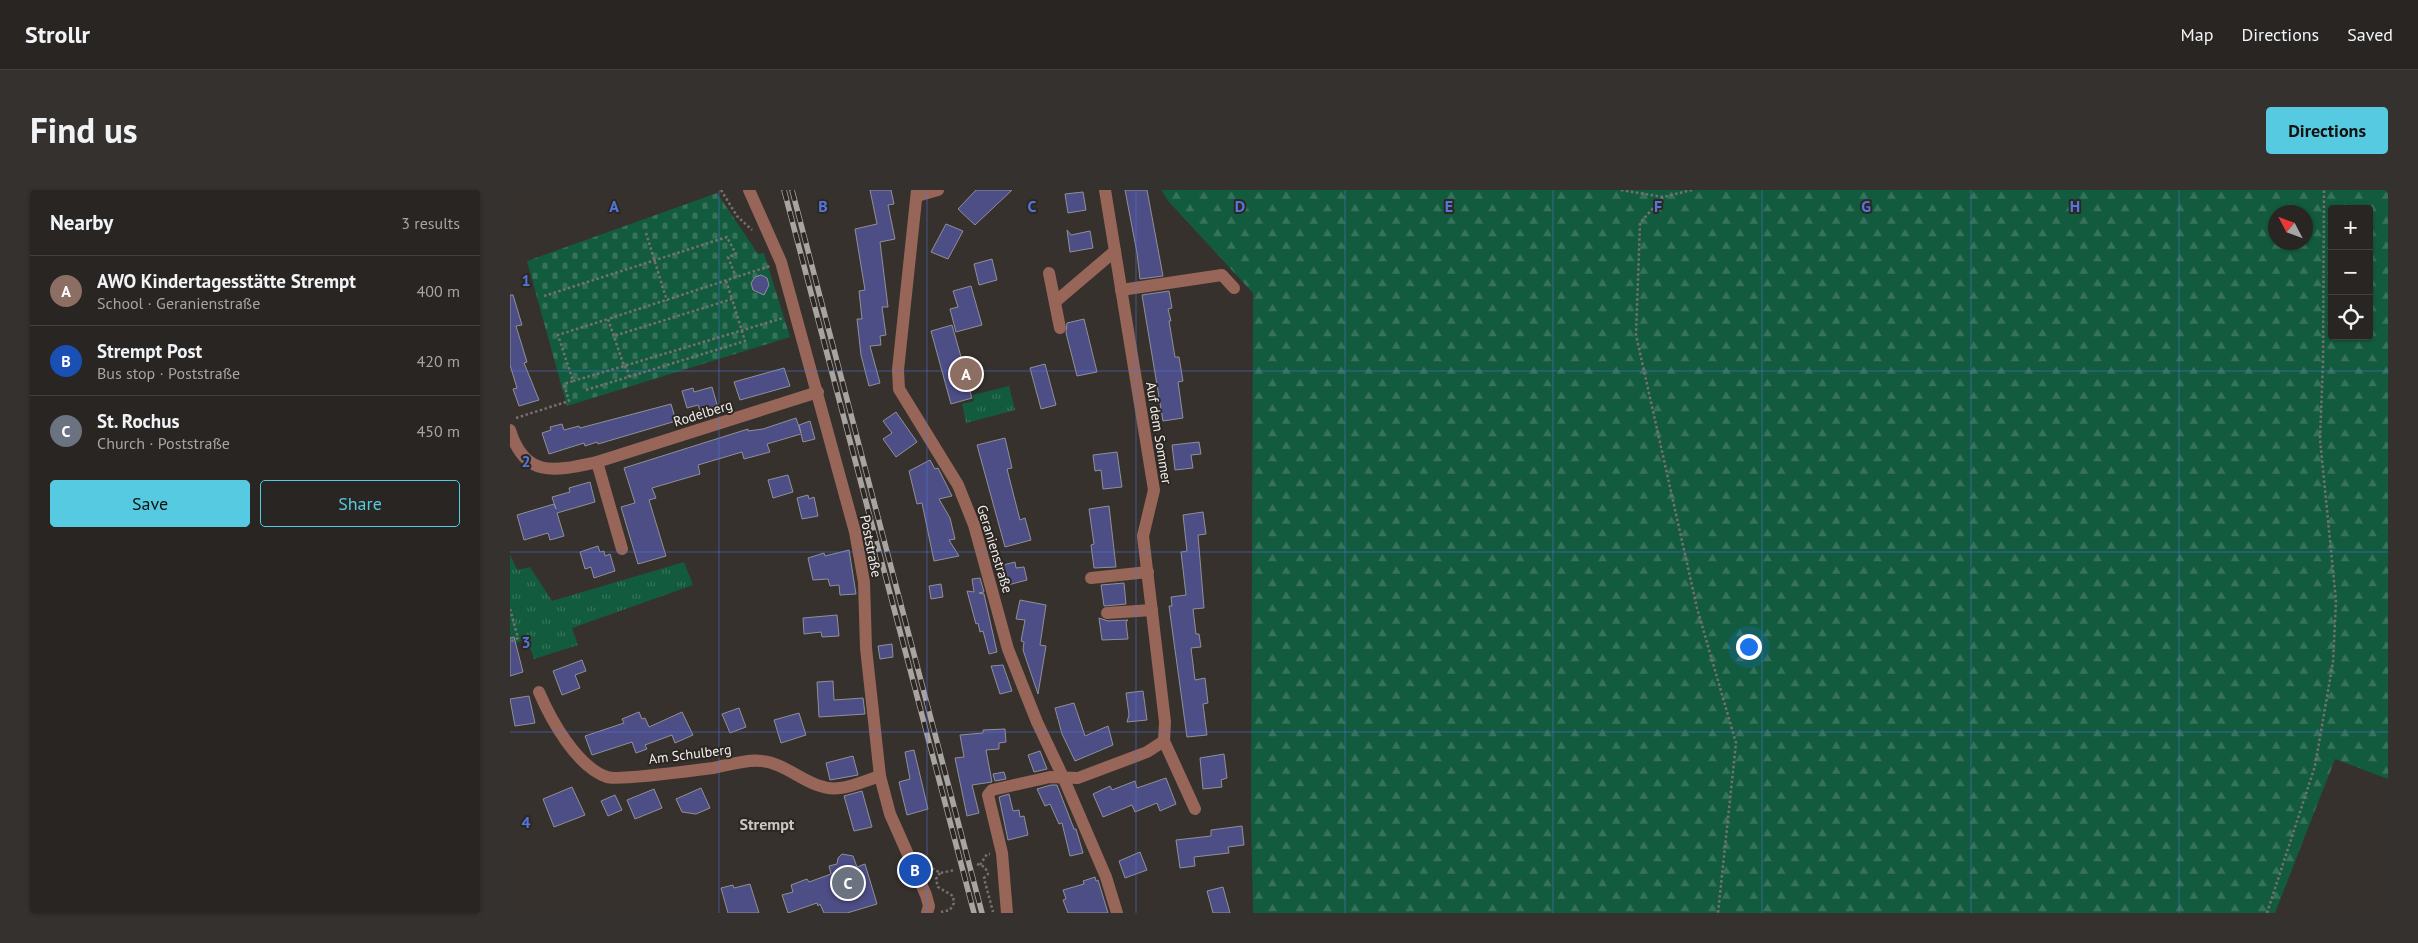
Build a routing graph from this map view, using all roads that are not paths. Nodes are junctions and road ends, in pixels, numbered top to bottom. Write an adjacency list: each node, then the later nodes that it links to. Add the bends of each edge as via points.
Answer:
1 (749, 190): 11 (street, Poststraße, via 781,262)
2 (938, 190): 4 (street)
3 (1104, 190): 5 (street, Auf dem Sommer)
4 (917, 193): 22 (street, Geranienstraße, via 898,370 899,389 958,485 974,525 1008,649)
5 (1115, 251): 8 (street, Auf dem Sommer); 9 (street)
6 (1049, 273): 9 (street)
7 (1234, 288): 8 (street, via 1222,275)
8 (1121, 290): 15 (street, Auf dem Sommer, via 1154,490 1143,536)
9 (1055, 302): 10 (street)
10 (1060, 328)
11 (818, 392): 13 (street, Rodelberg); 21 (street, Poststraße, via 864,582 866,648)
12 (510, 430): 13 (street, Rodelberg, via 522,457 541,468 565,469)
13 (597, 462): 14 (street)
14 (622, 549)
15 (1148, 572): 16 (street); 17 (street, Auf dem Sommer)
16 (1091, 578)
17 (1152, 610): 18 (street); 20 (street, Auf dem Sommer, via 1165,722)
18 (1106, 613)
19 (539, 692): 21 (street, Am Schulberg, via 565,739 593,770 608,778 698,770 760,760 775,764 819,787 840,788)
20 (1164, 741): 22 (street, via 1147,752 1078,778); 23 (street, Auf dem Sommer)
21 (880, 776): 24 (street, Poststraße, via 890,814 926,895)
22 (1063, 777): 25 (street, via 1002,786 988,795 1002,853); 26 (street, Geranienstraße, via 1106,877)
23 (1195, 809)
24 (927, 913)
25 (1007, 913)
26 (1117, 913)

